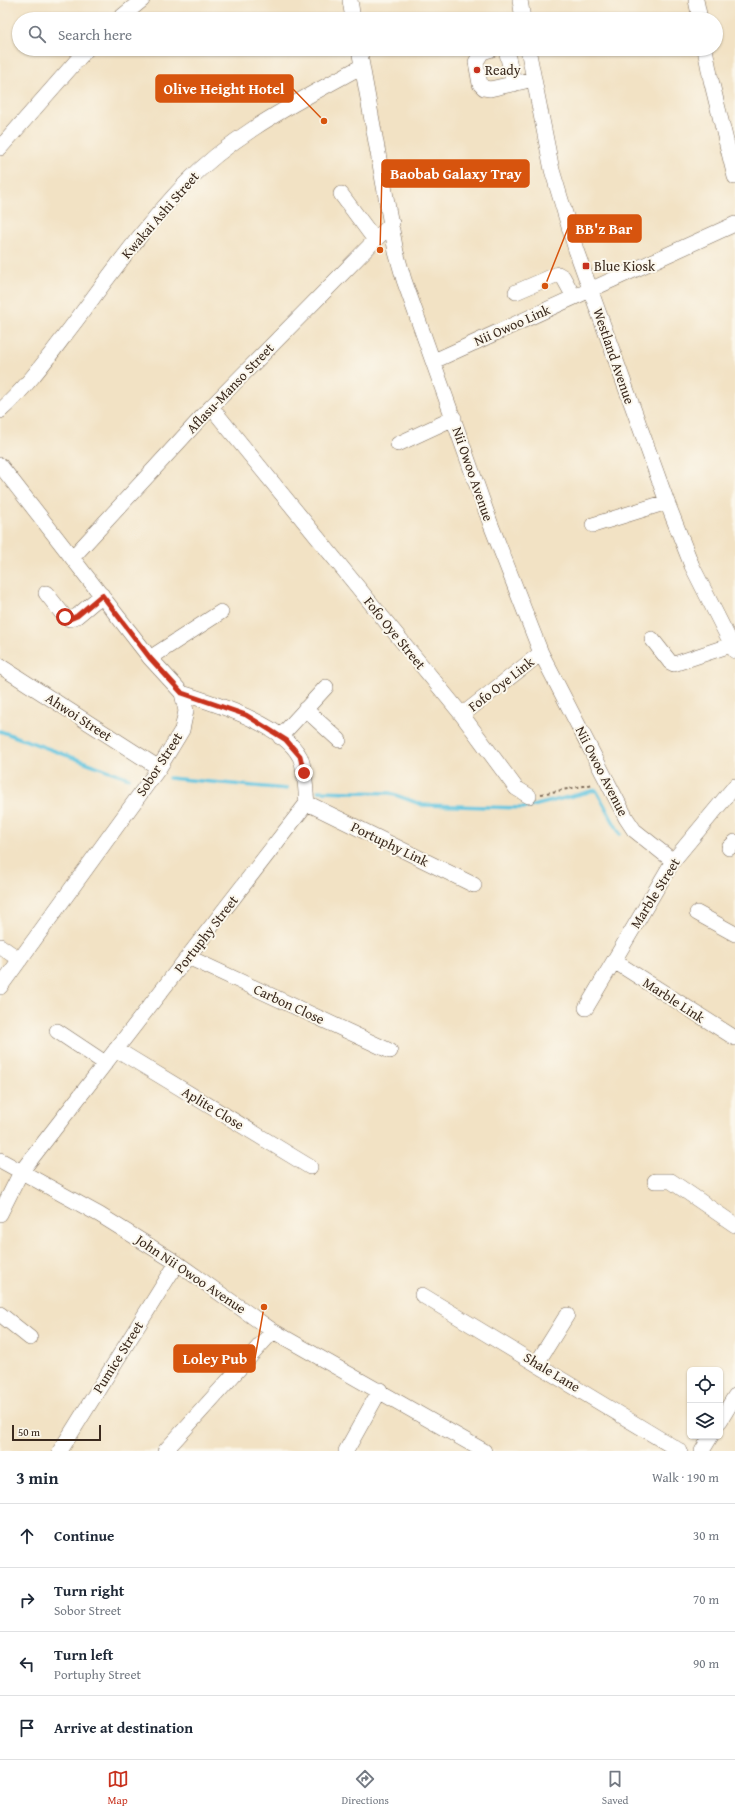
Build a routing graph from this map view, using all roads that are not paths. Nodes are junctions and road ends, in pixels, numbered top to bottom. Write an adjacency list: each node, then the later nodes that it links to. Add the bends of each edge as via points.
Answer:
1 (142, 0): 5 (street)
2 (350, 0): 6 (street)
3 (520, 0): 7 (street)
4 (696, 0): 8 (street)
5 (127, 12)
6 (352, 12)
7 (522, 12)
8 (699, 12)
9 (81, 56): 18 (street)
10 (360, 56): 15 (street, Nii Owoo Avenue)
11 (480, 56): 17 (street, via 476,62 480,84 484,88)
12 (508, 56): 17 (street)
13 (529, 56): 16 (street, Westland Avenue)
14 (706, 56): 19 (street)
15 (362, 66): 21 (street, Nii Owoo Avenue); 29 (street, Kwakai Ashi Street, via 241,135 185,184 132,246 34,376)
16 (534, 79): 17 (street); 24 (street, Westland Avenue, via 558,189)
17 (514, 84)
18 (0, 148)
19 (735, 177)
20 (340, 194): 23 (street)
21 (392, 223): 23 (street, Aflasu-Manso Street); 27 (street, Nii Owoo Avenue, via 396,252 404,280)
22 (735, 224): 24 (street, Nii Owoo Link)
23 (375, 240): 28 (street, Aflasu-Manso Street)
24 (591, 290): 26 (street, Nii Owoo Link); 33 (street, Westland Avenue)
25 (516, 292): 26 (street, via 558,274 564,277)
26 (574, 297): 27 (street, Nii Owoo Link)
27 (434, 360): 30 (street, Nii Owoo Avenue)
28 (211, 407): 35 (street, Aflasu-Manso Street); 47 (street, Fofo Oye Street)
29 (0, 412)
30 (454, 418): 31 (street); 41 (street, Nii Owoo Avenue, via 491,525)
31 (398, 444)
32 (0, 465): 35 (street)
33 (667, 502): 34 (street); 40 (street, Westland Avenue, via 692,566)
34 (593, 524)
35 (73, 558): 37 (street)
36 (46, 593): 37 (street, via 65,617 70,619)
37 (102, 595): 42 (street)
38 (221, 612): 42 (street)
39 (652, 639): 40 (street, via 674,664)
40 (733, 648)
41 (541, 653): 47 (street, Fofo Oye Link); 54 (street, Nii Owoo Avenue, via 626,818 634,830)
42 (150, 658): 45 (street)
43 (0, 666): 50 (street, Ahwoi Street)
44 (326, 687): 46 (street)
45 (182, 693): 48 (street, via 246,715); 50 (street, Sobor Street, via 186,711 182,730)
46 (305, 709): 48 (street); 49 (street)
47 (462, 715): 52 (street, Fofo Oye Street, via 516,788)
48 (280, 737): 53 (street, via 300,756)
49 (340, 740)
50 (159, 768): 60 (street, Sobor Street)
51 (735, 786): 54 (street, Marble Street)
52 (529, 796)
53 (307, 803): 55 (street, Portuphy Link); 59 (street, Portuphy Street)
54 (673, 861): 61 (street, Marble Street)
55 (474, 885)
56 (696, 913): 57 (street)
57 (735, 934)
58 (0, 946): 60 (street)
59 (188, 957): 66 (street, Portuphy Street); 67 (street, Carbon Close)
60 (20, 960): 62 (street, Sobor Street)
61 (614, 960): 63 (street, Marble Street); 65 (street, Marble Link)
62 (0, 988)
63 (586, 1008)
64 (57, 1031): 68 (street)
65 (735, 1038)
66 (116, 1049): 68 (street, Portuphy Street); 70 (street, Aplite Close)
67 (390, 1051)
68 (105, 1063): 71 (street, Portuphy Street)
69 (0, 1160): 71 (street, John Nii Owoo Avenue)
70 (310, 1167)
71 (21, 1172): 73 (street, Portuphy Street); 75 (street, John Nii Owoo Avenue, via 100,1215)
72 (655, 1181): 74 (street, via 671,1182)
73 (0, 1214)
74 (735, 1225)
75 (177, 1263): 79 (street, John Nii Owoo Avenue); 86 (street, Pumice Street)
76 (422, 1295): 81 (street, Shale Lane)
77 (0, 1314): 80 (street)
78 (567, 1314): 81 (street)
79 (273, 1331): 82 (street, John Nii Owoo Avenue); 87 (street)
80 (30, 1338)
81 (537, 1363): 90 (street, Shale Lane)
82 (380, 1390): 88 (street); 89 (street, John Nii Owoo Avenue)
83 (735, 1396): 84 (street)
84 (723, 1416)
85 (709, 1439): 91 (street)
86 (60, 1451)
87 (165, 1451)
88 (346, 1451)
89 (484, 1451)
90 (680, 1451)
91 (702, 1451)

